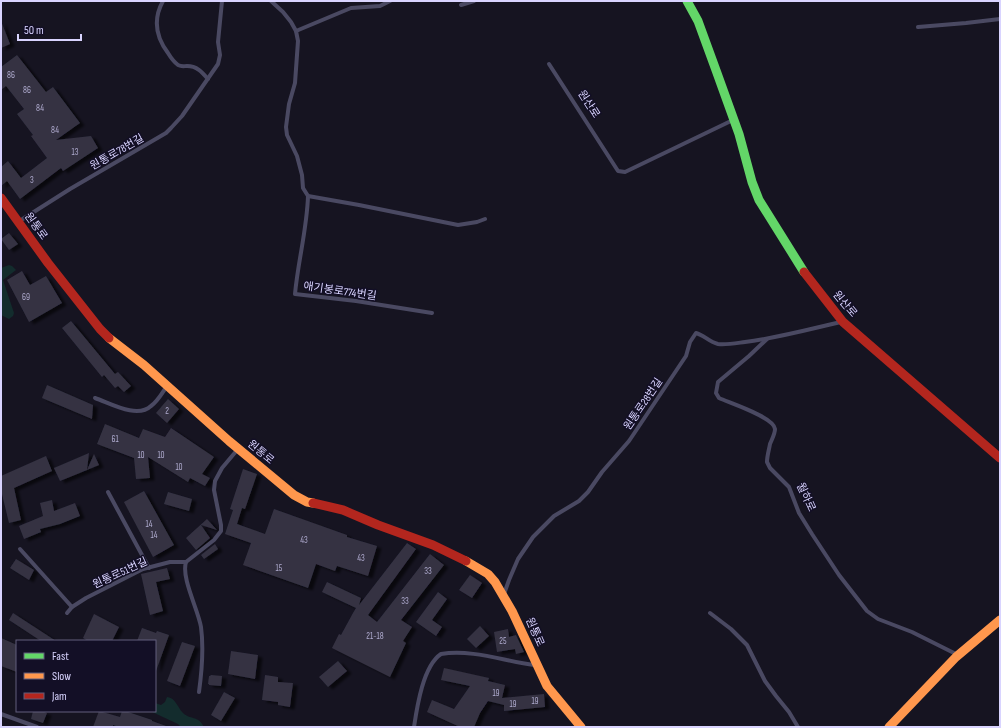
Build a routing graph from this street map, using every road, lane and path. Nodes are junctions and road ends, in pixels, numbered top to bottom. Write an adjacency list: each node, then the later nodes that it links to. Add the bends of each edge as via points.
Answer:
1 (163, 1): 12 (lane, via 156,29 165,50 177,64 195,67)
2 (222, 1): 12 (lane, 원통로78번길, via 218,42 220,56)
3 (271, 1): 10 (lane, via 283,12)
4 (390, 1): 10 (lane, via 380,6 351,8)
5 (474, 1): 7 (lane)
6 (687, 1): 13 (street, 원산로, via 698,22)
7 (460, 5)
8 (1000, 19): 9 (lane)
9 (918, 27)
10 (296, 31): 14 (lane, 애기봉로774번길, via 298,41 295,83 286,127 297,156 303,188)
11 (549, 64): 13 (lane, 원산로, via 618,171 625,172)
12 (208, 79): 17 (lane, 원통로78번길, via 182,116 166,133)
13 (734, 120): 19 (street, 원산로, via 759,200 798,264)
14 (308, 196): 16 (lane, via 458,225); 18 (lane, 애기봉로774번길, via 308,212 295,294)
15 (1, 198): 17 (street, 원통로)
16 (485, 219)
17 (18, 222): 21 (street, 원통로, via 100,328)
18 (432, 313)
19 (843, 322): 20 (lane, 원통로28번길); 24 (street, 원산로)
20 (767, 338): 29 (lane, 원통로28번길, via 718,344 696,333 686,356 629,441 579,501 554,516 529,543 518,559); 34 (lane, 월하로, via 750,356 718,382 716,393 719,398 773,423 775,427 767,462 770,468 789,487 799,513 812,534 867,611 878,619 912,632)
21 (167, 386): 22 (lane, via 150,408 143,411 130,411); 23 (street, 원통로)
22 (95, 398)
23 (238, 449): 27 (lane, via 215,481 214,490 221,531 214,540); 29 (street, 원통로, via 299,498 343,510 454,554 488,574)
24 (1000, 458)
25 (108, 492): 28 (lane)
26 (20, 549): 30 (lane)
27 (186, 562): 28 (lane, 원통로51번길, via 170,562); 36 (lane, via 185,576 201,626 203,664)
28 (149, 568): 30 (lane, 원통로51번길)
29 (504, 596): 35 (street, 원통로)
30 (72, 607): 31 (lane, 원통로51번길)
31 (67, 613)
32 (710, 613): 41 (lane, via 747,645 766,681)
33 (1000, 620): 34 (street)
34 (958, 655): 42 (street)
35 (537, 665): 39 (lane, 원통로, via 476,654 441,654 423,682); 40 (street, 원통로, via 547,686)
36 (199, 692)
37 (1, 714): 38 (lane)
38 (37, 727)
39 (414, 727)
40 (581, 727)
41 (798, 727)
42 (890, 727)

